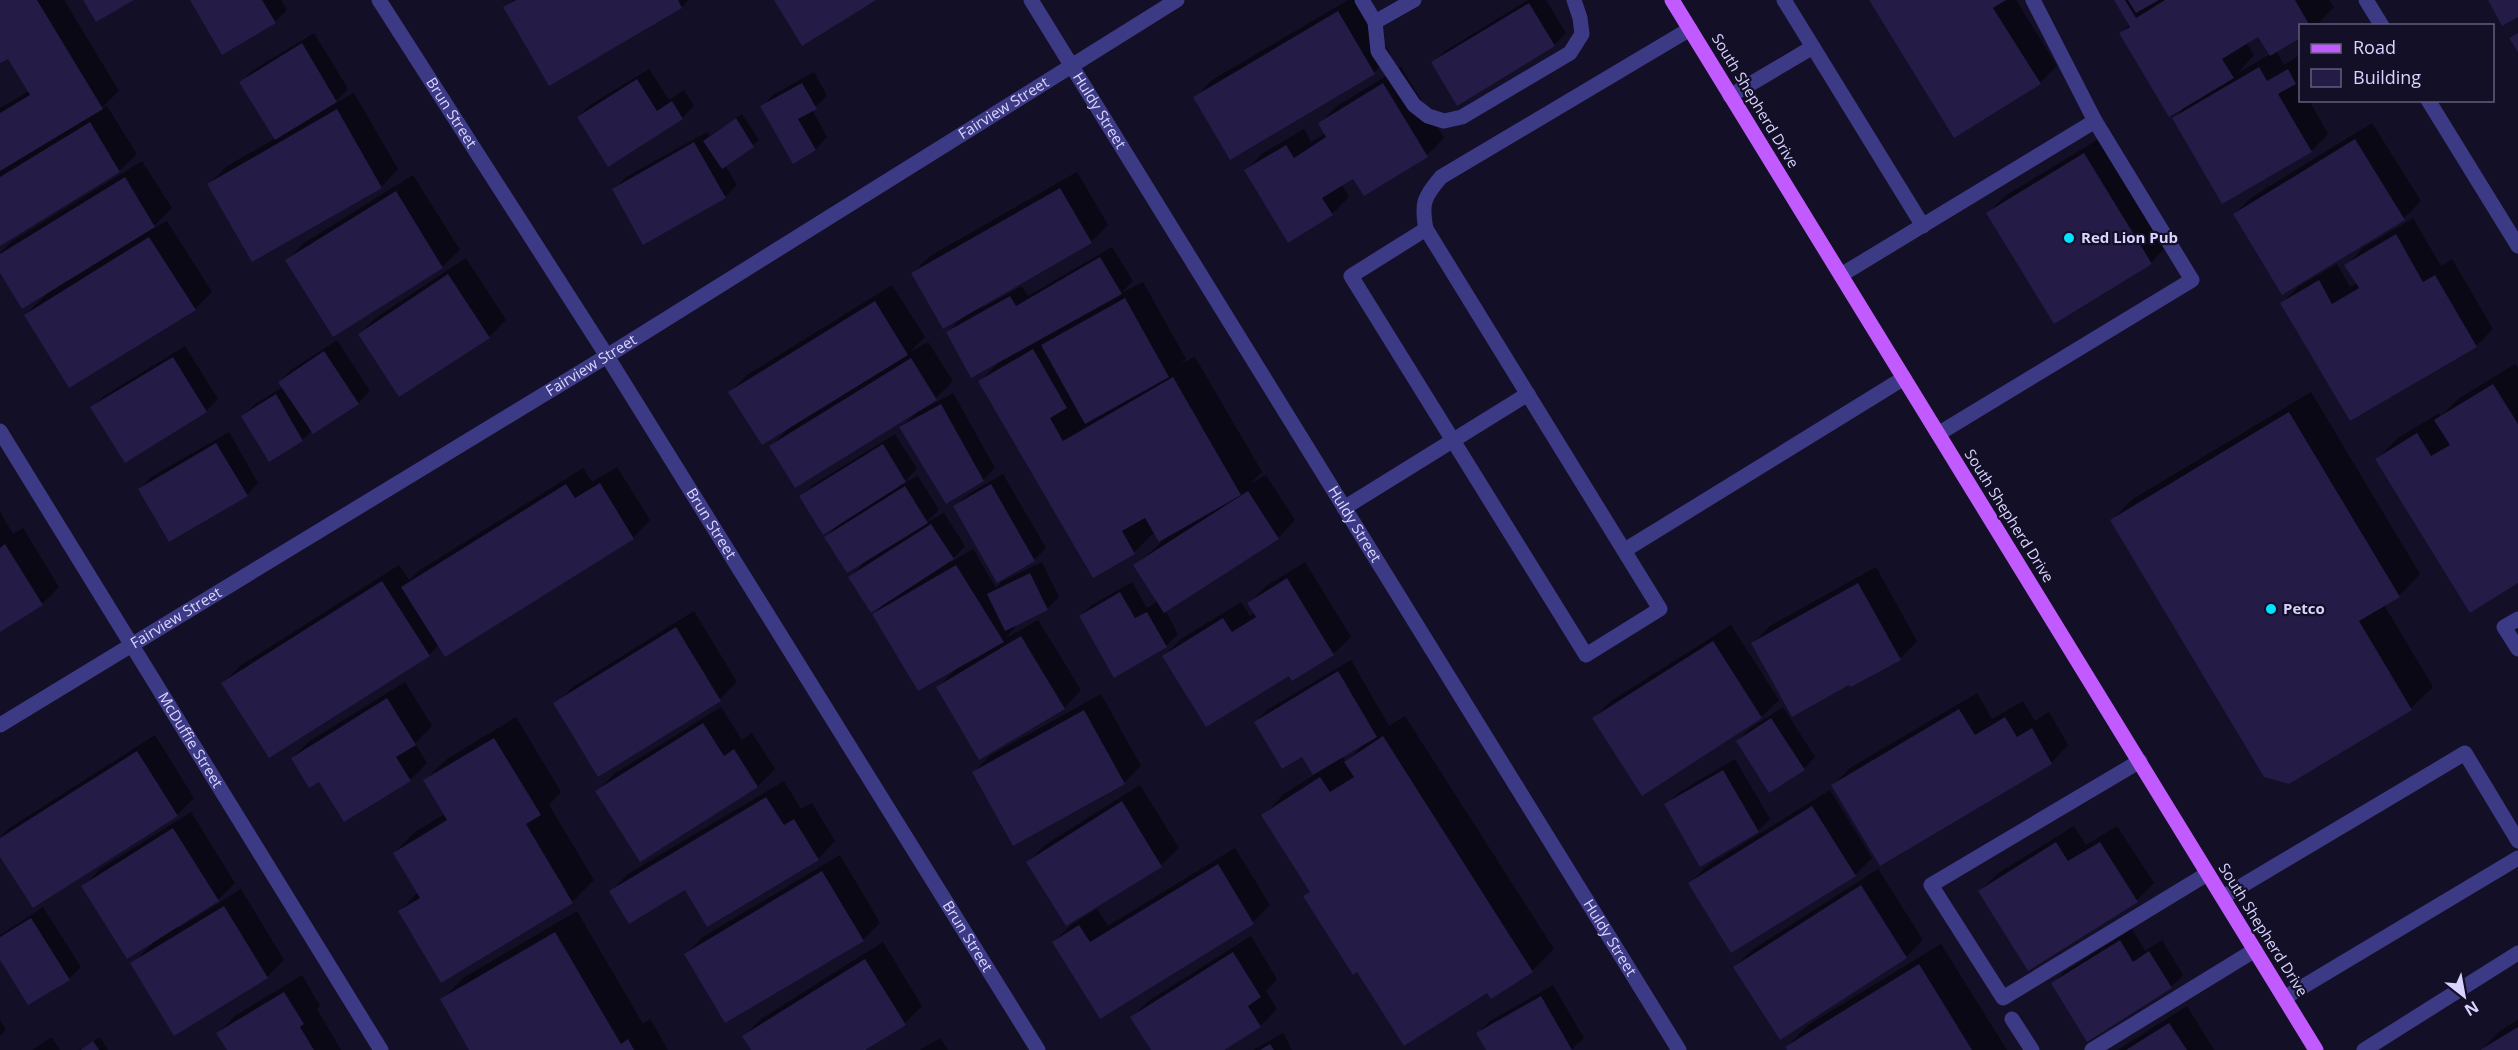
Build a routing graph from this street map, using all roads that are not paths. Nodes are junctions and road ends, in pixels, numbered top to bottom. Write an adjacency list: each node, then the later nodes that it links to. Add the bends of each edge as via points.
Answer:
1 (379, 0): 23 (street, Brun Street)
2 (1031, 0): 15 (street, Huldy Street)
3 (1177, 0): 15 (street, Fairview Street)
4 (1362, 0): 11 (street)
5 (1414, 0): 11 (street)
6 (1574, 0): 11 (street, via 1582,34 1570,53 1462,117 1444,121 1428,116 1414,105 1378,51)
7 (1672, 0): 13 (main road, South Shepherd Drive)
8 (1784, 0): 14 (street)
9 (2033, 0): 18 (street)
10 (2366, 0): 12 (street)
11 (1375, 22)
12 (2381, 24)
13 (1690, 29): 16 (main road, South Shepherd Drive); 20 (street, via 1441,177 1422,208)
14 (1813, 47): 16 (street); 19 (street)
15 (1071, 66): 23 (street, Fairview Street); 29 (street, Huldy Street)
16 (1731, 96): 22 (main road, South Shepherd Drive)
17 (2429, 102): 21 (street)
18 (2095, 122): 19 (street); 27 (street, via 2192,280)
19 (1923, 226): 22 (street)
20 (1426, 229): 25 (street); 28 (street, via 1351,276)
21 (2518, 246)
22 (1840, 275): 24 (main road, South Shepherd Drive)
23 (607, 356): 32 (street, Fairview Street); 45 (street, Brun Street)
24 (1904, 378): 27 (main road, South Shepherd Drive); 30 (street)
25 (1528, 394): 28 (street); 30 (street)
26 (0, 431): 32 (street, McDuffie Street)
27 (1938, 435): 35 (main road, South Shepherd Drive)
28 (1453, 440): 29 (street); 30 (street, via 1586,655 1660,609)
29 (1344, 508): 46 (street, Huldy Street)
30 (1625, 550)
31 (2518, 619): 33 (street, via 2505,627)
32 (131, 646): 34 (street, Fairview Street); 44 (street, McDuffie Street)
33 (2518, 649)
34 (0, 725)
35 (2139, 761): 38 (main road, South Shepherd Drive); 38 (street, via 1931,885 2003,999)
36 (2518, 841): 39 (street, via 2465,753)
37 (2518, 858): 42 (street)
38 (2207, 874): 39 (main road, South Shepherd Drive)
39 (2223, 897): 40 (main road, South Shepherd Drive)
40 (2255, 950): 42 (main road, South Shepherd Drive); 48 (street)
41 (2518, 953): 50 (street)
42 (2284, 998): 49 (main road, South Shepherd Drive)
43 (2012, 1019): 47 (street)
44 (381, 1050)
45 (1038, 1050)
46 (1679, 1050)
47 (2032, 1050)
48 (2092, 1050)
49 (2316, 1050)
50 (2364, 1050)

